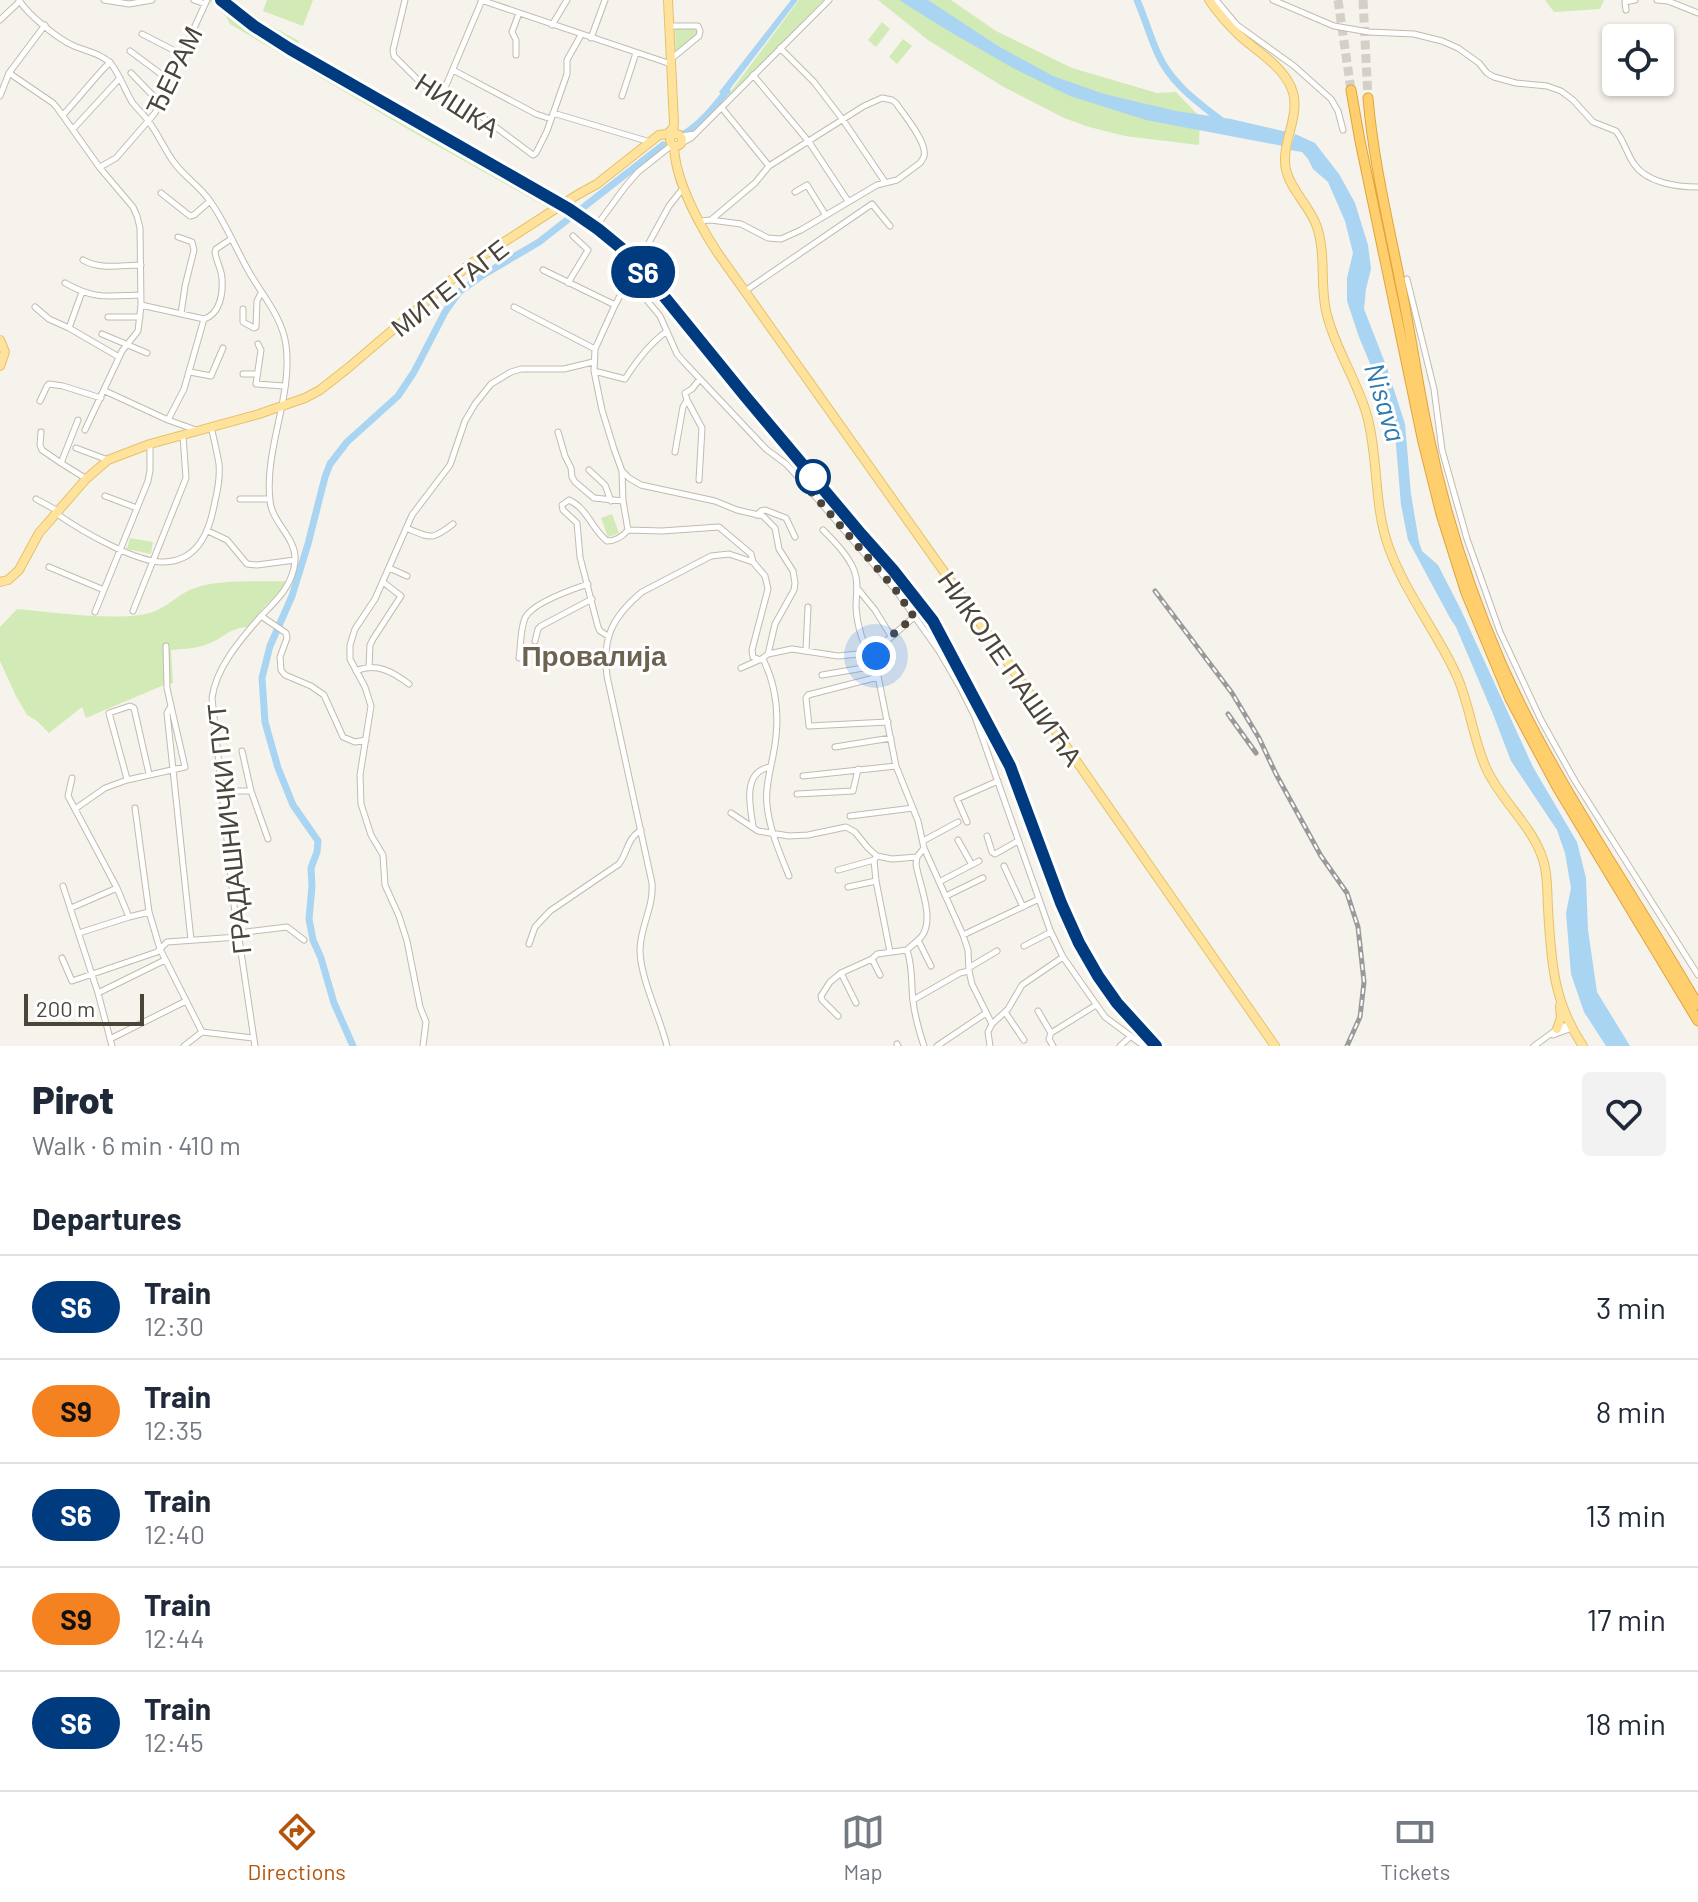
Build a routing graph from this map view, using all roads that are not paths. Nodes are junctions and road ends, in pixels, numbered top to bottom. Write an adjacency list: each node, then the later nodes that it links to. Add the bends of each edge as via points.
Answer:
1 (20, 0): 21 (street); 22 (street)
2 (104, 0): 16 (street)
3 (152, 0): 16 (street)
4 (194, 0): 17 (street)
5 (405, 0): 42 (street, НИШКА, via 393,54)
6 (482, 0): 19 (street); 35 (street)
7 (567, 0): 23 (street)
8 (605, 0): 27 (street)
9 (668, 0): 24 (main road, НИКОЛЕ ПАШИЋА)
10 (829, 0): 28 (street)
11 (1209, 0): 260 (main road, via 1229,26 1287,78 1294,96 1285,161 1288,178 1319,232 1324,302 1369,422 1390,550 1458,680 1487,769 1543,860 1551,960)
12 (1216, 0): 53 (street, via 1237,25 1331,99)
13 (1273, 0): 61 (street, via 1334,26 1442,41 1494,77 1557,89 1591,120 1616,131 1639,170 1666,183)
14 (1635, 0): 18 (street, via 1625,2)
15 (1657, 0): 20 (street)
16 (129, 2)
17 (206, 2): 31 (street, ЂЕРАМ)
18 (1626, 10)
19 (519, 13): 23 (street); 32 (street, via 512,32)
20 (1698, 13)
21 (0, 20)
22 (45, 25): 34 (street); 36 (street)
23 (552, 25): 26 (street)
24 (669, 26): 33 (main road, НИКОЛЕ ПАШИЋА); 33 (street, via 698,26 700,31)
25 (142, 34): 31 (street)
26 (581, 35): 27 (street); 49 (street, via 567,60)
27 (591, 38): 30 (street)
28 (780, 48): 38 (street); 50 (street)
29 (130, 51): 40 (street)
30 (636, 53): 33 (street); 44 (street)
31 (181, 54): 40 (street, ЂЕРАМ)
32 (516, 55)
33 (670, 61): 54 (main road, НИКОЛЕ ПАШИЋА)
34 (110, 62): 39 (street); 48 (street)
35 (453, 70): 42 (street); 49 (street, via 536,114)
36 (9, 73): 43 (street); 48 (street)
37 (131, 73): 46 (street)
38 (753, 75): 47 (street); 56 (street)
39 (120, 78): 51 (street); 52 (street)
40 (169, 80): 46 (street, ЂЕРАМ)
41 (1351, 90): 268 (highway, via 1423,442 1466,593 1510,699 1557,787)
42 (442, 95): 49 (street, НИШКА, via 477,113 533,155)
43 (0, 96)
44 (622, 96)
45 (1368, 98): 263 (highway, via 1428,432 1468,578 1501,663 1548,755)
46 (160, 103): 51 (street, ЂЕРАМ)
47 (722, 107): 54 (street, via 688,141); 57 (street)
48 (63, 115): 52 (street)
49 (552, 116): 55 (street)
50 (843, 120): 56 (street); 59 (street); 59 (street, via 882,98 892,100 920,139 923,160 897,180)
51 (150, 122): 58 (street, ЂЕРАМ); 64 (street, via 173,161)
52 (73, 129): 58 (street)
53 (1343, 130)
54 (674, 138): 55 (main road); 60 (main road, НИКОЛЕ ПАШИЋА); 68 (street, via 638,172)
55 (653, 140): 116 (main road, МИТЕ ГАГЕ, via 597,184 462,270 330,383)
56 (809, 142): 57 (street); 65 (street)
57 (769, 166): 67 (street)
58 (100, 168): 75 (street, via 137,216)
59 (885, 182): 65 (street)
60 (684, 187): 69 (main road, НИКОЛЕ ПАШИЋА); 77 (street)
61 (1698, 187)
62 (795, 192): 66 (street, via 807,185)
63 (161, 193): 64 (street, via 190,216)
64 (210, 201): 73 (street)
65 (848, 201): 66 (street)
66 (825, 214): 67 (street, via 791,236 774,239 741,224)
67 (711, 220): 69 (street)
68 (600, 221)
69 (699, 221): 83 (main road, НИКОЛЕ ПАШИЋА)
70 (890, 226): 83 (street, via 872,204)
71 (573, 236): 80 (street, via 588,250)
72 (178, 237): 90 (street, via 192,242 194,250)
73 (231, 239): 82 (street); 93 (street, via 216,249 223,277 220,297 214,314)
74 (83, 260): 75 (street, via 105,266)
75 (141, 265): 84 (street)
76 (543, 270): 80 (street)
77 (630, 279): 86 (street); 95 (street)
78 (1407, 279): 256 (street, via 1434,389 1445,462 1500,632 1575,781)
79 (65, 283): 81 (street)
80 (568, 283): 86 (street)
81 (82, 292): 84 (street); 94 (street)
82 (261, 292): 89 (street, via 255,328 243,322); 111 (street, via 285,339)
83 (744, 292): 289 (main road, НИКОЛЕ ПАШИЋА)
84 (140, 295): 85 (street)
85 (141, 305): 90 (street); 92 (street)
86 (615, 305): 101 (street)
87 (35, 307): 94 (street)
88 (514, 307): 101 (street)
89 (243, 309)
90 (181, 314): 93 (street)
91 (108, 317): 92 (street)
92 (140, 317): 98 (street)
93 (204, 319): 107 (street)
94 (69, 328): 103 (street)
95 (667, 331): 106 (street, via 624,379); 110 (street, via 677,354)
96 (102, 334): 98 (street)
97 (0, 340): 105 (main road, via 5,352)
98 (128, 344): 102 (street); 103 (street)
99 (258, 344): 109 (street)
100 (223, 348): 107 (street, via 211,376)
101 (595, 349): 104 (street)
102 (147, 353)
103 (119, 357): 112 (street)
104 (593, 362): 106 (street); 144 (street, via 564,369 521,369 491,384 465,421 450,465)
105 (0, 366)
106 (594, 371): 131 (street)
107 (190, 372): 118 (street)
108 (243, 374): 109 (street)
109 (257, 374): 111 (street, via 257,385)
110 (699, 380): 114 (street, via 685,393); 166 (street, via 786,464)
111 (284, 386): 116 (street)
112 (105, 391): 113 (street); 118 (street)
113 (101, 398): 115 (street, via 49,384); 120 (street)
114 (687, 400): 127 (street); 133 (street, via 702,428)
115 (40, 401)
116 (282, 406): 119 (main road, МИТЕ ГАГЕ); 137 (street)
117 (78, 420): 129 (street)
118 (168, 420): 121 (street)
119 (211, 427): 121 (main road, МИТЕ ГАГЕ); 147 (street, via 219,475)
120 (85, 430)
121 (199, 431): 124 (main road, МИТЕ ГАГЕ)
122 (41, 432): 129 (street, via 42,450)
123 (558, 432): 138 (street, via 575,482 594,498)
124 (183, 436): 125 (main road, МИТЕ ГАГЕ); 150 (street, via 186,478)
125 (150, 444): 128 (main road, МИТЕ ГАГЕ); 140 (street, via 149,478)
126 (76, 448): 128 (street)
127 (675, 452)
128 (108, 460): 132 (main road, МИТЕ ГАГЕ)
129 (61, 463): 132 (street)
130 (589, 470): 138 (street, via 605,485)
131 (622, 471): 139 (street); 142 (street, via 641,485)
132 (86, 479): 141 (main road, МИТЕ ГАГЕ)
133 (699, 480)
134 (105, 496): 140 (street)
135 (36, 499): 141 (street)
136 (240, 499): 137 (street)
137 (270, 499): 151 (street)
138 (611, 501): 139 (street)
139 (623, 501): 145 (street)
140 (137, 508): 149 (street)
141 (57, 512): 149 (street); 156 (main road, МИТЕ ГАГЕ, via 19,570)
142 (757, 515): 148 (street, via 765,510 786,518); 173 (street, via 775,528 795,583)
143 (453, 524): 144 (street, via 433,537)
144 (406, 528): 154 (street)
145 (628, 530): 152 (street, via 719,527 751,554); 158 (street, via 607,541 583,508 569,500 563,503 563,510 577,523)
146 (823, 530): 159 (street, via 853,568)
147 (208, 531): 150 (street, via 191,554); 151 (street, via 227,540 247,564)
148 (795, 537)
149 (121, 549): 150 (street); 160 (street)
150 (152, 560): 163 (street)
151 (295, 560): 165 (street, ГРАДАШНИЧКИ ПУТ, via 285,589)
152 (753, 562): 167 (street, via 721,554 700,561 642,592); 173 (street, via 767,582 752,650 753,657)
153 (49, 567): 160 (street)
154 (389, 568): 155 (street); 157 (street)
155 (407, 576)
156 (0, 582)
157 (383, 582): 176 (street, via 401,596 370,645); 178 (street, via 352,634 349,652)
158 (588, 584): 161 (street); 174 (street, via 527,614)
159 (857, 588): 168 (street); 172 (street, via 858,621)
160 (104, 590): 164 (street)
161 (592, 599): 167 (street, via 598,627); 169 (street, via 541,626)
162 (808, 607): 171 (street)
163 (133, 611)
164 (95, 612)
165 (261, 616): 185 (street, via 286,633 280,657 285,675 324,695 343,737); 197 (street, ГРАДАШНИЧКИ ПУТ, via 226,662 214,690)
166 (914, 617): 168 (street); 196 (street, via 970,705)
167 (608, 636): 208 (street, via 607,676)
168 (891, 636): 175 (street)
169 (535, 641)
170 (166, 646): 182 (street)
171 (806, 650): 172 (street, via 838,656); 173 (street)
172 (868, 653): 175 (street)
173 (764, 657): 177 (street); 189 (street, via 776,703)
174 (519, 658)
175 (875, 663): 179 (street); 180 (street)
176 (369, 667): 178 (street); 181 (street, via 388,670)
177 (741, 668)
178 (356, 671): 185 (street, via 371,706)
179 (822, 675)
180 (878, 677): 183 (street); 183 (street, via 809,694 809,726)
181 (409, 684)
182 (171, 706): 191 (street, via 167,713); 191 (street, via 185,767)
183 (888, 722): 184 (street)
184 (891, 738): 186 (street); 188 (street)
185 (366, 740): 281 (street, via 361,804 383,855 385,885 407,941 426,1022)
186 (835, 747)
187 (242, 751): 198 (street)
188 (896, 766): 190 (street); 201 (street)
189 (770, 767): 207 (street, via 752,779); 209 (street, via 766,802)
190 (858, 769): 193 (street); 199 (street, via 853,791)
191 (174, 771): 192 (street); 238 (street)
192 (149, 774): 195 (street); 195 (street, via 130,706 109,713)
193 (803, 776)
194 (72, 778): 202 (street, via 68,796)
195 (127, 780): 202 (street, via 97,792)
196 (998, 781): 206 (street, via 957,799); 213 (street)
197 (222, 791): 198 (street); 236 (street, ГРАДАШНИЧКИ ПУТ)
198 (251, 791): 211 (street)
199 (797, 794)
200 (135, 808): 232 (street)
201 (913, 808): 204 (street); 214 (street)
202 (75, 809): 227 (street)
203 (731, 813): 207 (street)
204 (850, 816)
205 (958, 822): 214 (street)
206 (967, 822)
207 (754, 828): 209 (street)
208 (641, 830): 241 (street, via 629,840 619,864 550,911 535,927); 282 (street, via 653,893 640,957)
209 (774, 833): 216 (street, via 797,836 846,827); 221 (street)
210 (987, 836): 213 (street, via 995,854)
211 (268, 839)
212 (958, 840): 218 (street)
213 (1018, 841): 229 (street)
214 (924, 844): 215 (street); 224 (street)
215 (917, 857): 216 (street); 240 (street, via 927,922)
216 (876, 858): 220 (street); 223 (street)
217 (979, 861): 218 (street)
218 (972, 865): 224 (street)
219 (1004, 866): 230 (street)
220 (838, 870)
221 (789, 876)
222 (983, 878): 228 (street)
223 (876, 881): 226 (street); 246 (street)
224 (939, 882): 228 (street)
225 (63, 886): 231 (street)
226 (848, 887)
227 (117, 888): 231 (street); 233 (street)
228 (946, 896): 237 (street)
229 (1039, 899): 230 (street); 234 (street)
230 (1023, 907): 237 (street)
231 (71, 908): 235 (street)
232 (149, 912): 233 (street); 243 (street)
233 (129, 917): 235 (street)
234 (1051, 932): 242 (street); 247 (street)
235 (79, 933): 254 (street)
236 (238, 935): 238 (street); 239 (street, via 287,927); 275 (street, ГРАДАШНИЧКИ ПУТ)
237 (963, 935): 252 (street)
238 (191, 940): 243 (street, via 167,942)
239 (304, 940)
240 (918, 940): 244 (street); 251 (street)
241 (529, 944)
242 (1024, 946)
243 (160, 949): 250 (street); 254 (street)
244 (907, 950): 246 (street); 258 (street)
245 (997, 951): 252 (street)
246 (890, 952): 249 (street)
247 (1063, 957): 262 (street); 265 (street, via 1022,985)
248 (62, 958): 254 (street, via 72,981)
249 (872, 959): 253 (street); 255 (street)
250 (165, 960): 257 (street); 259 (street)
251 (931, 966)
252 (969, 970): 258 (street); 266 (street)
253 (841, 973): 261 (street); 267 (street, via 821,996)
254 (91, 975): 257 (street)
255 (880, 975)
256 (1698, 975)
257 (98, 993): 278 (street)
258 (913, 1000): 283 (street)
259 (186, 1001): 272 (street); 278 (street)
260 (1560, 1001): 270 (main road); 271 (main road)
261 (856, 1003)
262 (1096, 1005): 273 (street); 274 (street)
263 (1698, 1005)
264 (1038, 1011): 273 (street)
265 (1005, 1012): 269 (street); 277 (street)
266 (986, 1013): 269 (street); 284 (street)
267 (838, 1016)
268 (1698, 1021)
269 (992, 1024): 285 (street)
270 (1572, 1027): 271 (street); 276 (street); 291 (main road)
271 (1557, 1029): 276 (street)
272 (202, 1032): 275 (street); 279 (street)
273 (1051, 1033): 286 (street)
274 (1131, 1036): 287 (street); 288 (street)
275 (253, 1038): 280 (street, ГРАДАШНИЧКИ ПУТ)
276 (1544, 1039): 290 (street)
277 (1024, 1040)
278 (111, 1043)
279 (184, 1046)
280 (255, 1046)
281 (423, 1046)
282 (667, 1046)
283 (924, 1046)
284 (937, 1046)
285 (990, 1046)
286 (1053, 1046)
287 (1120, 1046)
288 (1144, 1046)
289 (1275, 1046)
290 (1534, 1046)
291 (1583, 1046)

